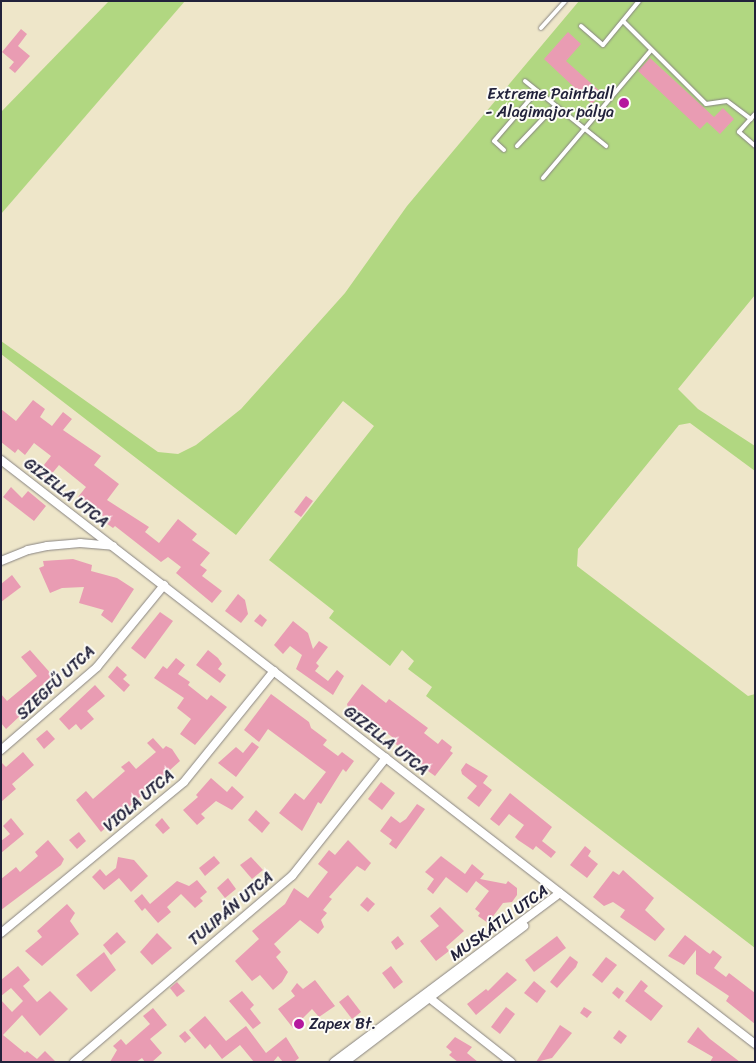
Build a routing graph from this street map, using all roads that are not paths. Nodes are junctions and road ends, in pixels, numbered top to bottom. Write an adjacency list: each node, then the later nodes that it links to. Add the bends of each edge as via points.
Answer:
1 (565, 1): 5 (lane)
2 (640, 1): 3 (lane)
3 (623, 21): 4 (lane, via 603,45); 6 (lane)
4 (582, 26)
5 (542, 28)
6 (651, 50): 11 (lane, via 706,104 727,101); 12 (lane, via 625,76)
7 (525, 81): 8 (lane)
8 (537, 91): 9 (lane); 16 (lane, via 494,141)
9 (555, 106): 12 (lane); 13 (lane)
10 (755, 114): 11 (lane)
11 (751, 118): 15 (lane, via 739,132)
12 (585, 131): 14 (lane); 17 (lane)
13 (517, 146)
14 (606, 146)
15 (755, 146)
16 (504, 150)
17 (543, 178)
18 (1, 460): 19 (street, GIZELLA UTCA)
19 (113, 546): 20 (street, via 80,543 47,546); 21 (street, GIZELLA UTCA)
20 (1, 561)
21 (164, 586): 22 (street, GIZELLA UTCA); 23 (street, SZEGFŰ UTCA, via 97,667)
22 (274, 671): 24 (street, GIZELLA UTCA); 26 (street, VIOLA UTCA, via 184,782)
23 (1, 750)
24 (386, 758): 25 (street, GIZELLA UTCA); 29 (street, TULIPÁN UTCA, via 292,876)
25 (560, 893): 27 (street, MUSKÁTLI UTCA); 28 (street, GIZELLA UTCA)
26 (1, 932)
27 (428, 997): 30 (street, MUSKÁTLI UTCA); 31 (street, MUSKÁTLI UTCA); 32 (street)
28 (755, 1044)
29 (74, 1062)
30 (334, 1062)
31 (345, 1062)
32 (511, 1062)

